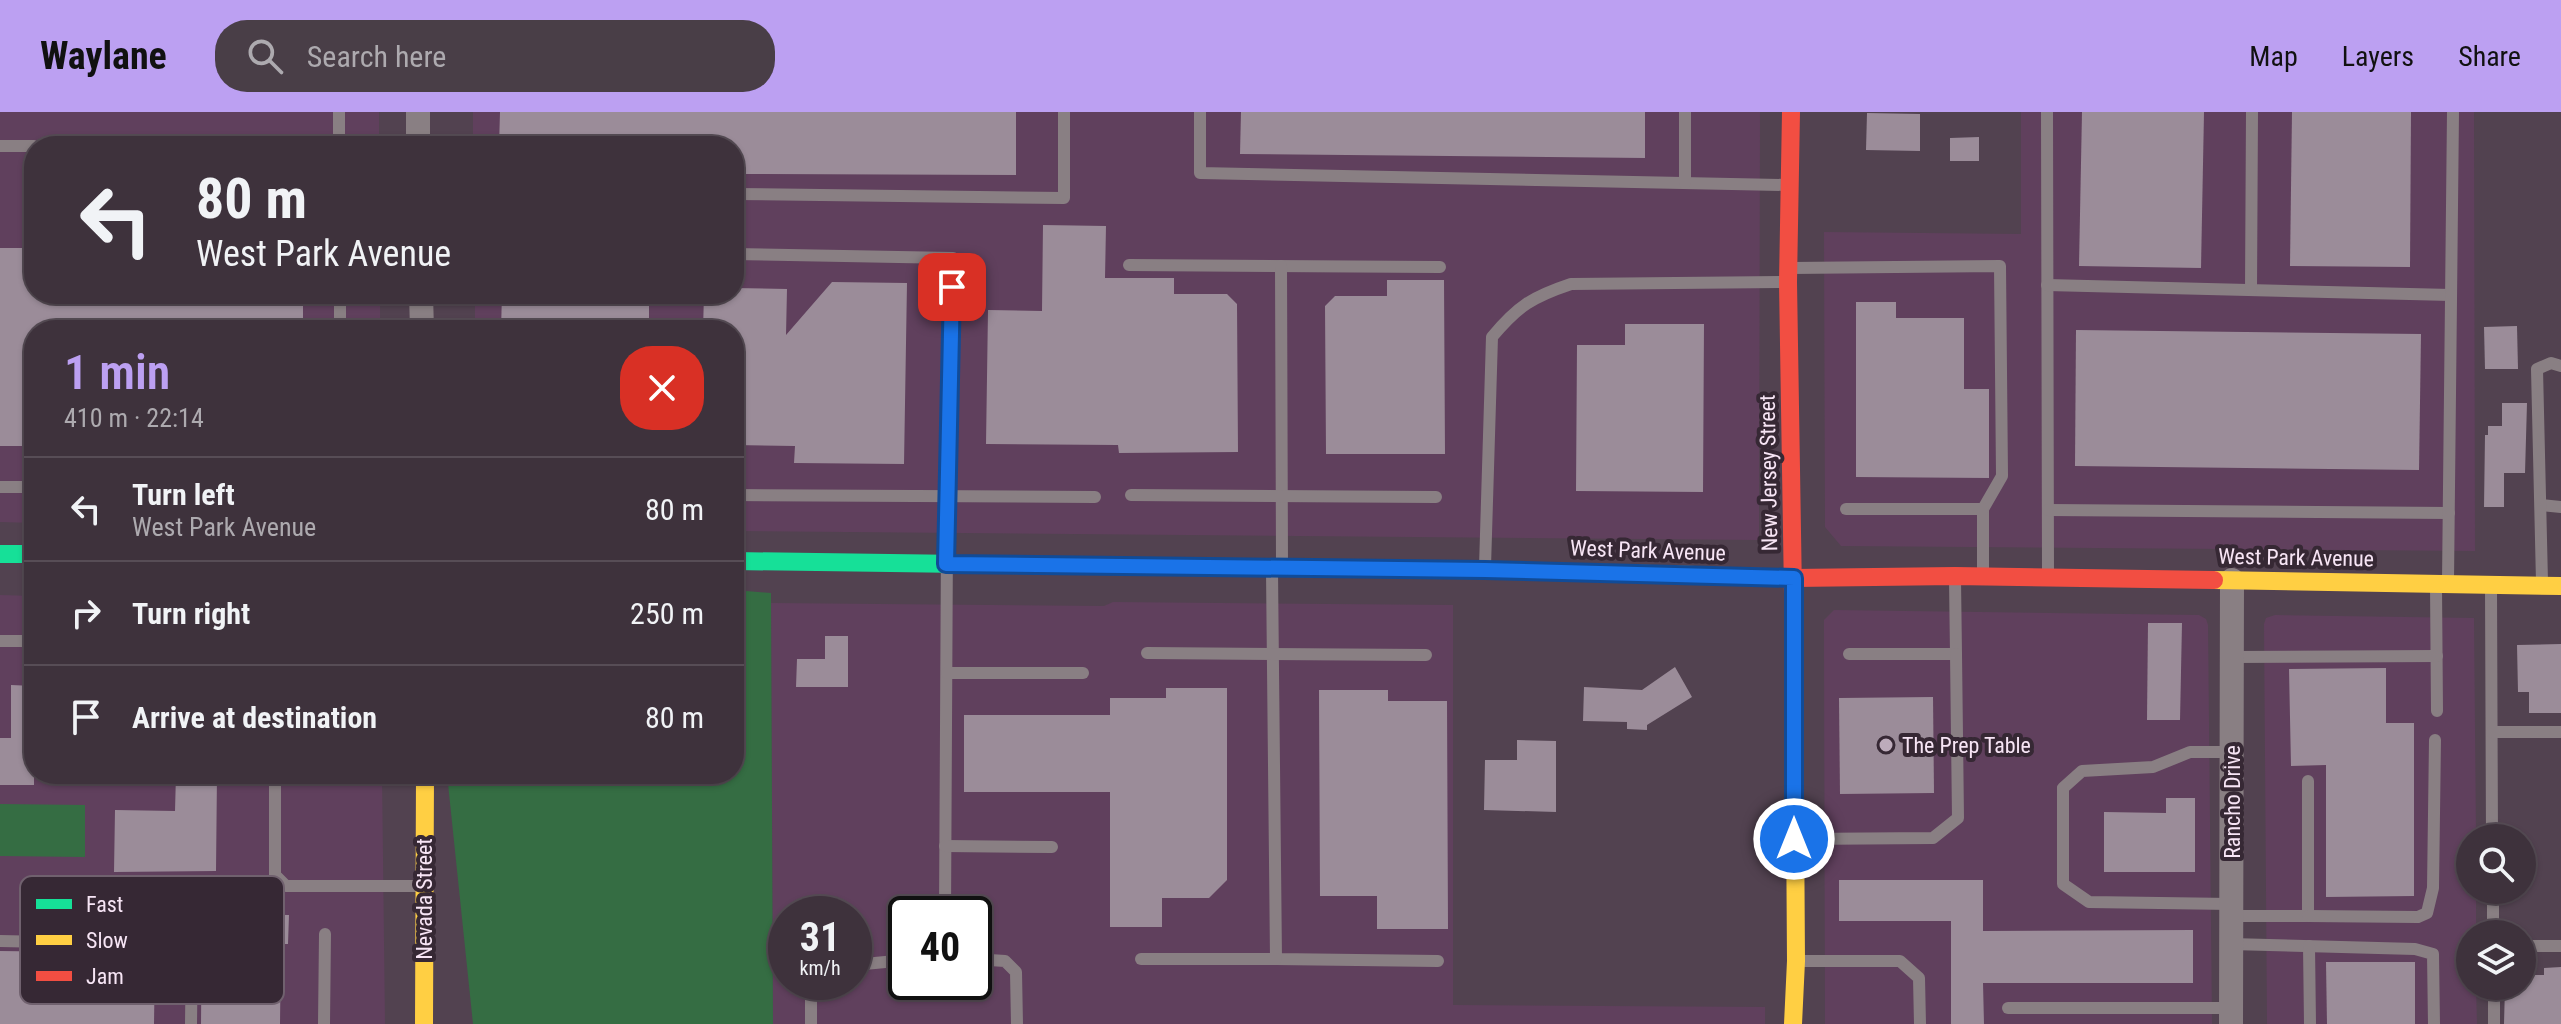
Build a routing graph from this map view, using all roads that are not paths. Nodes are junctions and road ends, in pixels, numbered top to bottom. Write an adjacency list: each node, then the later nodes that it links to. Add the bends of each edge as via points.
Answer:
1 (339, 112): 10 (lane)
2 (418, 112): 11 (street)
3 (1064, 112): 16 (lane, via 1064,198)
4 (1200, 112): 14 (lane, via 1200,173)
5 (1685, 112): 14 (lane)
6 (1791, 112): 15 (street, New Jersey Street)
7 (2047, 112): 22 (lane)
8 (2252, 112): 23 (lane)
9 (2453, 112): 24 (lane)
10 (339, 136)
11 (418, 136)
12 (0, 146): 13 (lane)
13 (24, 146)
14 (1685, 183): 15 (lane)
15 (1789, 186): 21 (street, New Jersey Street)
16 (744, 194)
17 (744, 254): 31 (lane, via 953,258)
18 (1129, 265): 19 (lane)
19 (1281, 266): 20 (lane); 30 (lane)
20 (1440, 267)
21 (1788, 275): 37 (lane, via 2000,266 2002,476); 45 (lane, via 1571,284 1512,313 1492,337); 49 (street, New Jersey Street)
22 (2047, 285): 23 (lane); 38 (lane)
23 (2251, 290): 24 (lane)
24 (2451, 295): 39 (lane)
25 (2561, 366): 34 (lane, via 2551,363 2537,369)
26 (0, 487): 27 (lane)
27 (24, 487)
28 (744, 495): 31 (lane)
29 (1131, 495): 30 (lane)
30 (1282, 496): 33 (lane); 44 (lane)
31 (948, 497): 32 (lane); 43 (lane)
32 (1095, 497)
33 (1436, 497)
34 (2541, 505): 35 (lane); 53 (lane)
35 (2561, 507)
36 (1846, 509): 37 (lane)
37 (1983, 509): 47 (lane)
38 (2048, 510): 39 (lane); 48 (lane)
39 (2449, 513): 51 (lane)
40 (0, 554): 41 (street)
41 (24, 554)
42 (744, 561): 43 (street, West Park Avenue)
43 (946, 564): 44 (street, West Park Avenue); 63 (lane)
44 (1277, 568): 45 (street, West Park Avenue); 59 (lane)
45 (1485, 570): 49 (street, West Park Avenue)
46 (1955, 576): 47 (street, West Park Avenue); 49 (street, West Park Avenue); 58 (lane)
47 (1983, 576): 48 (street, West Park Avenue)
48 (2048, 577): 50 (street, West Park Avenue)
49 (1794, 578): 74 (street, New Jersey Street)
50 (2232, 580): 51 (street, West Park Avenue); 62 (street, Rancho Drive)
51 (2442, 585): 52 (street, West Park Avenue); 61 (lane)
52 (2491, 586): 53 (street, West Park Avenue); 66 (lane)
53 (2552, 586)
54 (0, 641): 55 (lane)
55 (24, 641)
56 (1147, 653): 59 (lane)
57 (1849, 654): 58 (lane)
58 (1956, 654): 74 (lane, via 1958,818 1933,838)
59 (1273, 655): 60 (lane); 91 (lane)
60 (1426, 655)
61 (2437, 656): 62 (lane); 65 (lane)
62 (2232, 657): 69 (street, Rancho Drive)
63 (947, 673): 64 (lane); 75 (lane)
64 (1083, 673)
65 (2437, 711)
66 (2492, 732): 67 (lane); 73 (lane)
67 (2561, 732)
68 (2435, 740): 82 (lane, via 2433,888 2427,913)
69 (2232, 752): 81 (street, Rancho Drive); 81 (lane, via 2190,752 2153,767 2082,771 2063,788 2063,884 2089,902)
70 (2308, 781): 82 (lane)
71 (275, 784): 77 (lane)
72 (425, 784): 79 (street, Nevada Street)
73 (2492, 824)
74 (1794, 839): 94 (street, New Jersey Street)
75 (945, 846): 76 (lane); 80 (lane)
76 (1052, 847)
77 (276, 876)
78 (284, 884): 79 (lane)
79 (423, 886): 102 (street, Nevada Street)
80 (945, 896)
81 (2231, 910): 82 (lane); 86 (street, Rancho Drive)
82 (2308, 916)
83 (325, 934): 101 (lane)
84 (0, 941): 85 (lane)
85 (20, 941)
86 (2231, 944): 87 (lane); 99 (street, Rancho Drive)
87 (2309, 946): 107 (lane); 108 (lane, via 2433,954)
88 (2536, 946): 89 (lane)
89 (2561, 946)
90 (1141, 959): 91 (lane)
91 (1276, 959): 93 (lane)
92 (992, 960): 104 (lane, via 1005,961 1016,972)
93 (1438, 961)
94 (1796, 961): 105 (street, New Jersey Street); 106 (lane, via 1900,961 1919,978)
95 (811, 1000): 103 (lane)
96 (2494, 1000): 109 (lane)
97 (191, 1004): 100 (lane)
98 (2008, 1008): 99 (lane)
99 (2231, 1016)
100 (191, 1024)
101 (324, 1024)
102 (424, 1024)
103 (811, 1024)
104 (1017, 1024)
105 (1793, 1024)
106 (1920, 1024)
107 (2310, 1024)
108 (2434, 1024)
109 (2494, 1024)

